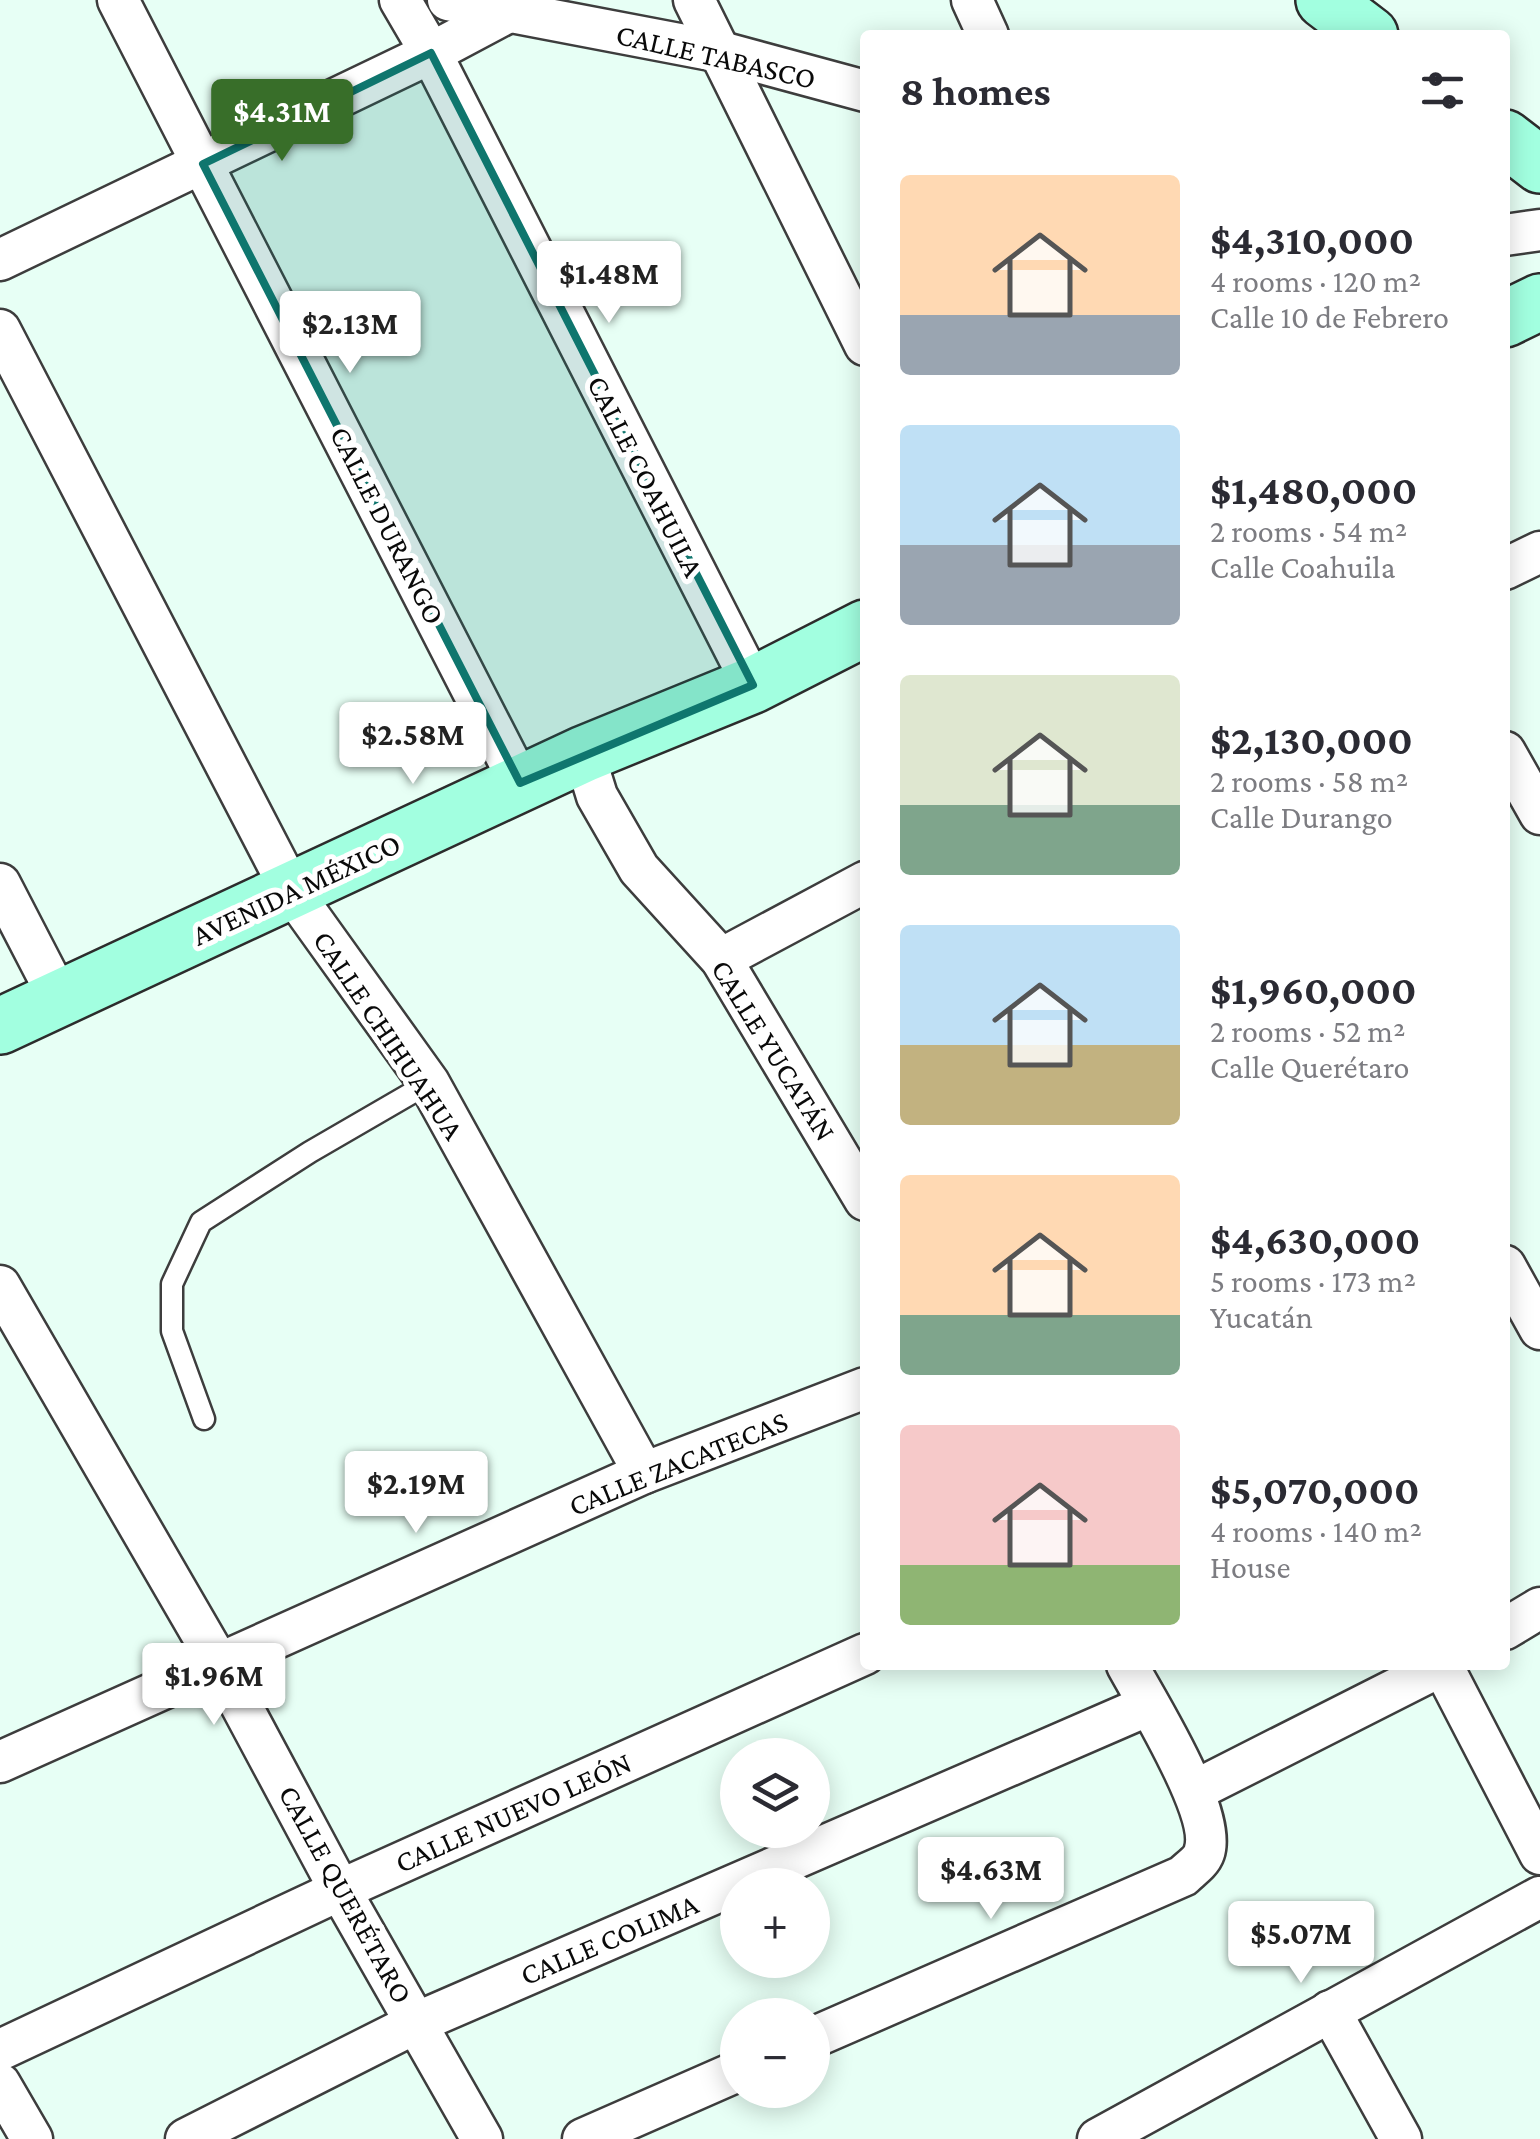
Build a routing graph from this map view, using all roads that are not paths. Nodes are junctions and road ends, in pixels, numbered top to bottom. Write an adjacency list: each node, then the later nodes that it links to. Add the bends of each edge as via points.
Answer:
1 (118, 0): 14 (street, CALLE DURANGO)
2 (400, 0): 11 (street, CALLE COAHUILA)
3 (448, 0): 7 (street, CALLE TABASCO)
4 (694, 0): 10 (street)
5 (972, 0): 8 (street)
6 (1324, 0): 9 (street)
7 (519, 6): 10 (street, CALLE TABASCO); 11 (street)
8 (986, 30)
9 (1363, 30)
10 (721, 52): 12 (street, CALLE TABASCO); 22 (street)
11 (431, 53): 14 (street); 26 (street, CALLE COAHUILA)
12 (860, 90)
13 (1510, 142): 15 (street)
14 (202, 164): 18 (street); 29 (street, CALLE DURANGO)
15 (1540, 165)
16 (1540, 230): 17 (street)
17 (1510, 234)
18 (0, 260)
19 (1540, 302): 20 (street)
20 (1510, 316)
21 (0, 330): 33 (street, CALLE CHIHUAHUA)
22 (860, 335)
23 (1540, 552): 24 (street)
24 (1510, 567)
25 (860, 631): 26 (street, AVENIDA MÉXICO)
26 (753, 686): 27 (street, AVENIDA MÉXICO)
27 (584, 754): 29 (street, AVENIDA MÉXICO); 34 (street, CALLE YUCATÁN, via 597,796 639,868)
28 (1510, 761): 30 (street)
29 (520, 783): 33 (street, AVENIDA MÉXICO)
30 (1540, 814)
31 (0, 884): 35 (street)
32 (860, 885): 34 (street)
33 (292, 892): 35 (street, AVENIDA MÉXICO); 37 (street, CALLE CHIHUAHUA)
34 (721, 960): 38 (street, CALLE YUCATÁN)
35 (59, 998): 36 (street, AVENIDA MÉXICO)
36 (0, 1026)
37 (430, 1083): 43 (lane, via 201,1222 172,1284 172,1331); 44 (street, CALLE CHIHUAHUA)
38 (860, 1192)
39 (1510, 1275): 41 (street)
40 (0, 1286): 48 (street, CALLE QUERÉTARO)
41 (1540, 1329)
42 (860, 1390): 44 (street, CALLE ZACATECAS)
43 (204, 1419)
44 (644, 1473): 48 (street, CALLE ZACATECAS)
45 (1540, 1608): 46 (street)
46 (1510, 1626)
47 (860, 1656): 56 (street, CALLE NUEVO LEÓN)
48 (218, 1662): 53 (street, CALLE ZACATECAS); 56 (street, CALLE QUERÉTARO)
49 (1130, 1670): 52 (street)
50 (1432, 1670): 54 (street)
51 (1445, 1670): 55 (street)
52 (1149, 1706): 54 (street); 59 (street, CALLE COLIMA)
53 (0, 1762)
54 (1194, 1791): 60 (street, via 1204,1856 1183,1876)
55 (1540, 1854)
56 (340, 1890): 59 (street, CALLE QUERÉTARO); 61 (street, CALLE NUEVO LEÓN)
57 (1540, 1897): 58 (street)
58 (1330, 2011): 64 (street); 69 (street)
59 (418, 2022): 66 (street, CALLE COLIMA); 67 (street, CALLE QUERÉTARO)
60 (830, 2030)
61 (0, 2050)
62 (720, 2079): 68 (street)
63 (0, 2084): 65 (street)
64 (1110, 2136)
65 (32, 2139)
66 (186, 2139)
67 (482, 2139)
68 (583, 2139)
69 (1401, 2139)

